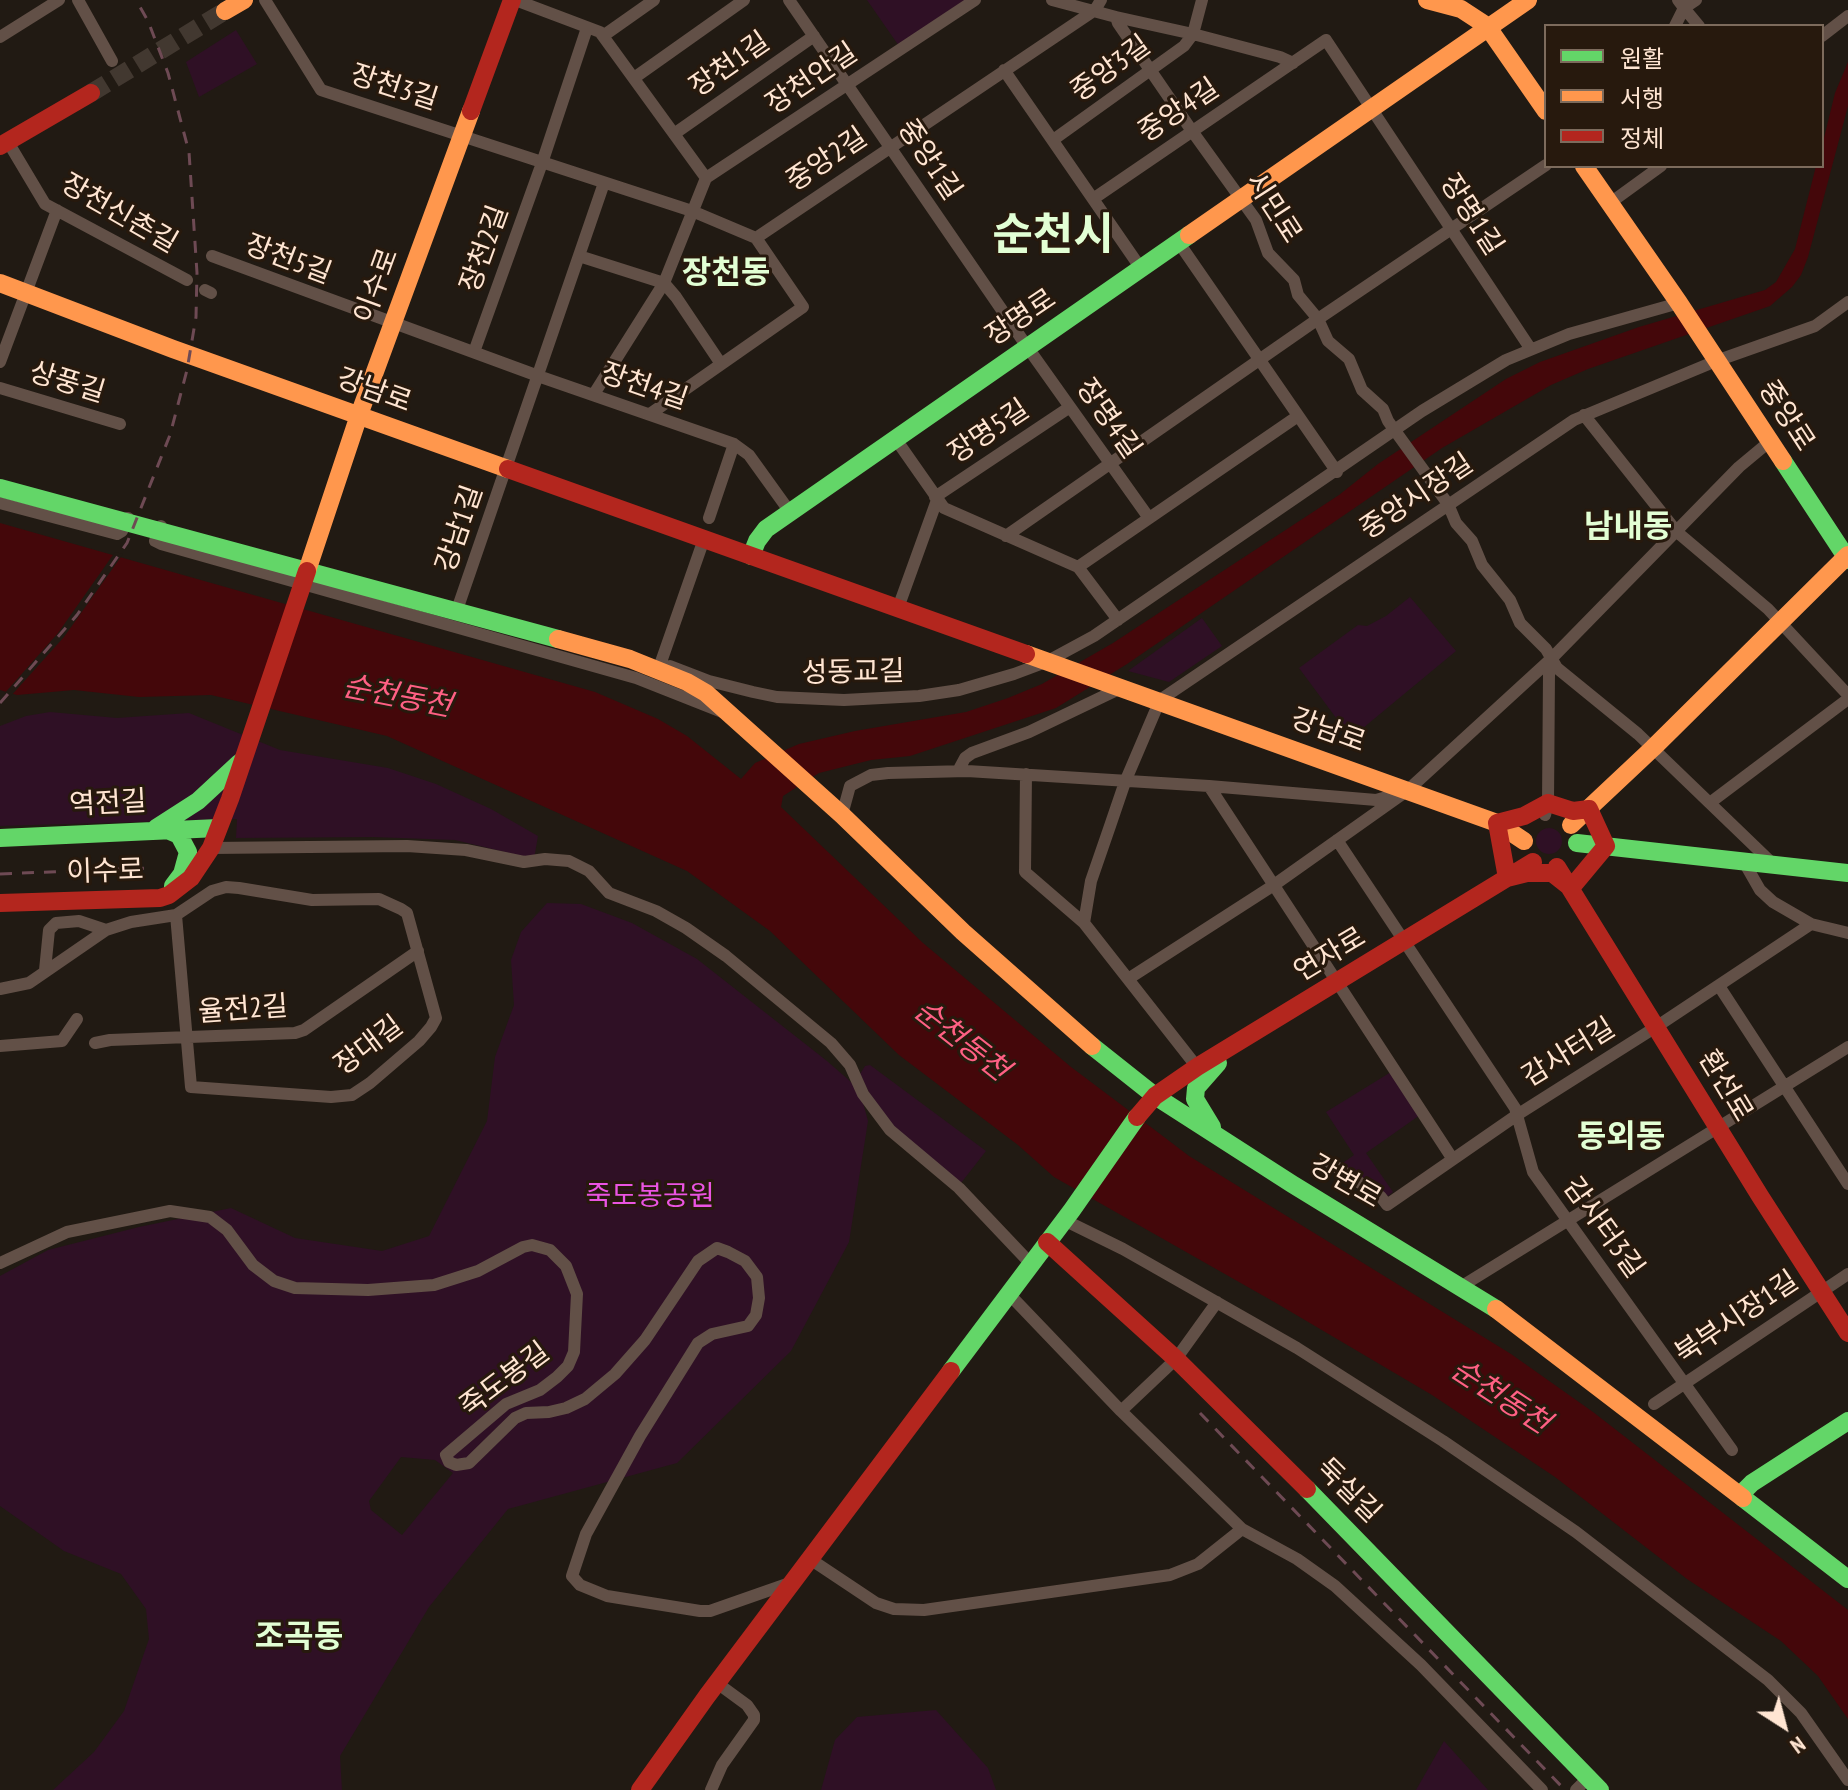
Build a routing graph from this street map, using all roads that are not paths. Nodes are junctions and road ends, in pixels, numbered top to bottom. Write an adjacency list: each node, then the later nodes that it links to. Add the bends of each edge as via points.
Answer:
1 (59, 0): 29 (street)
2 (78, 0): 30 (street)
3 (244, 0): 18 (main road)
4 (265, 0): 41 (street, 장천3길, via 321,90)
5 (514, 0): 24 (street, 장천1길); 41 (main road, 이수로)
6 (654, 0): 27 (street)
7 (744, 0): 34 (street, 장천1길)
8 (789, 0): 28 (street, 중앙1길)
9 (975, 0): 35 (street, 장천안길)
10 (1052, 0): 17 (street)
11 (1202, 0): 25 (street)
12 (1427, 0): 15 (main road)
13 (1528, 0): 23 (main road, 장명로)
14 (1696, 0): 16 (street)
15 (1461, 4): 23 (main road)
16 (1681, 4): 21 (street); 22 (street)
17 (1098, 5): 20 (street); 32 (street, 중앙2길)
18 (225, 11)
19 (1848, 16): 26 (street)
20 (1116, 17): 25 (street, 중앙3길); 33 (street, 시민로)
21 (1676, 24)
22 (1697, 24)
23 (1487, 26): 37 (main road, 장명로); 38 (main road)
24 (587, 28): 27 (street, 장천1길); 45 (street)
25 (1193, 34): 31 (street, 중앙4길); 33 (street, 중앙3길)
26 (1824, 34)
27 (603, 36): 34 (street, 장천1길)
28 (814, 36): 35 (street, 중앙1길); 40 (street, 장천1길)
29 (0, 37)
30 (112, 61)
31 (1293, 63): 37 (street, 중앙4길, via 1326,40); 39 (street, 중앙4길)
32 (1004, 70): 42 (street); 44 (street, 중앙2길)
33 (1151, 71): 39 (street, 시민로); 42 (street, 중앙3길)
34 (634, 78): 40 (street, 장천1길)
35 (847, 83): 44 (street, 중앙1길); 49 (street, 장천안길)
36 (91, 93): 43 (main road)
37 (1373, 108): 52 (main road, 장명로); 56 (street, 장명1길)
38 (1544, 108)
39 (1192, 131): 51 (street, 중앙4길); 52 (street, 시민로)
40 (674, 134): 49 (street, 장천1길)
41 (461, 136): 45 (street); 69 (main road, 이수로)
42 (1053, 140): 51 (street)
43 (4, 144): 54 (street, 장천신촌길, via 45,204)
44 (890, 146): 57 (street, 중앙2길); 70 (street, 중앙1길)
45 (542, 163): 50 (street); 72 (street, 장천2길)
46 (1544, 166): 56 (street)
47 (1585, 168): 53 (main road)
48 (1658, 168): 53 (street)
49 (706, 178): 55 (street)
50 (604, 183): 55 (street); 60 (street)
51 (1093, 199): 61 (street)
52 (1241, 199): 58 (main road, 장명로); 68 (street, 시민로, via 1256,220 1268,253 1288,271 1298,295)
53 (1610, 203): 67 (main road)
54 (57, 210): 62 (street, 장천신촌길); 65 (street)
55 (692, 211): 57 (street); 64 (street)
56 (1451, 229): 68 (street); 71 (street, 장명1길)
57 (756, 238): 76 (street, via 803,307)
58 (1179, 243): 61 (main road, 장명로); 73 (street)
59 (212, 256): 69 (street, 장천5길)
60 (579, 256): 64 (street); 77 (street)
61 (1142, 270): 70 (main road, 장명로)
62 (187, 280)
63 (0, 283): 65 (main road, 강남로)
64 (664, 283): 76 (street); 79 (street)
65 (25, 293): 75 (street, 상풍길); 82 (main road, 강남로)
66 (1848, 302): 74 (street, 중앙시장길, via 1815,326)
67 (1679, 303): 71 (street, 성동교길); 74 (main road, 중앙로)
68 (1318, 319): 73 (street); 86 (street, 시민로, via 1330,343 1349,359 1362,390 1383,409)
69 (393, 324): 72 (street, 장천4길); 82 (main road, 이수로)
70 (1028, 348): 80 (street, 장명4길); 87 (main road, 장명로)
71 (1530, 348): 86 (street, 성동교길)
72 (474, 352): 77 (street, 장천4길)
73 (1259, 361): 84 (street); 90 (street)
74 (1716, 361): 83 (street, 중앙시장길); 88 (main road, 중앙로)
75 (0, 362)
76 (721, 364): 81 (street)
77 (537, 376): 79 (street, 장천4길); 91 (street)
78 (0, 388): 85 (street, 상풍길)
79 (594, 394): 81 (street, 장천4길)
80 (1070, 407): 90 (street, 장명4길); 95 (street, 장명5길)
81 (650, 414): 89 (street, 장천4길)
82 (359, 415): 91 (main road, 강남로); 109 (main road, 이수로)
83 (1584, 415): 97 (street, 중앙시장길); 103 (street)
84 (1298, 416): 92 (street); 101 (street)
85 (120, 424)
86 (1398, 434): 92 (street, 성동교길); 97 (street, 시민로)
87 (895, 438): 95 (street); 98 (main road, 장명로)
88 (1769, 442): 103 (street); 107 (main road, 중앙로)
89 (734, 444): 98 (street, 장천4길, via 749,455); 100 (street)
90 (1111, 464): 101 (street, 장명4길); 104 (street)
91 (505, 468): 105 (main road, 강남로); 110 (street, 강남1길)
92 (1337, 472): 112 (street, 성동교길)
93 (0, 481): 99 (street)
94 (0, 490): 114 (main road)
95 (936, 499): 104 (street, via 952,512); 111 (street)
96 (0, 503): 99 (street, via 117,534)
97 (1448, 504): 116 (street, 시민로, via 1520,623); 121 (street, 중앙시장길)
98 (790, 512): 106 (main road, 장명로, via 766,529)
99 (127, 514): 102 (street)
100 (709, 518)
101 (1149, 518): 108 (street)
102 (164, 525): 109 (street); 109 (street, via 155,541 161,544)
103 (1677, 532): 113 (street); 116 (street)
104 (1006, 536): 108 (street)
105 (704, 539): 106 (main road, 강남로); 117 (street)
106 (751, 556): 111 (main road, 강남로)
107 (1847, 557): 113 (main road)
108 (1078, 567): 112 (street)
109 (305, 581): 110 (street); 122 (street, via 636,678); 124 (main road, 이수로)
110 (459, 604): 117 (street)
111 (898, 608): 118 (main road, 강남로)
112 (1118, 620): 118 (street, 성동교길)
113 (1779, 621): 120 (street); 123 (main road)
114 (494, 626): 115 (main road); 122 (main road, via 642,672)
115 (630, 659): 117 (street); 122 (main road, via 687,682)
116 (1551, 659): 123 (street, 시민로); 129 (street); 131 (street)
117 (661, 662): 118 (street, 성동교길, via 709,681 777,697 844,700 959,690)
118 (1052, 664): 119 (main road, 강남로)
119 (1116, 685): 121 (main road, 강남로); 125 (street, via 1029,732 972,753)
120 (1848, 697): 130 (street)
121 (1160, 700): 127 (street); 129 (main road, 강남로)
122 (727, 714): 133 (main road, 강변로)
123 (1653, 748): 130 (street, 시민로); 132 (main road)
124 (243, 758): 135 (main road, 이수로); 136 (main road, via 208,793)
125 (958, 771): 126 (street); 133 (street, via 871,775 850,786)
126 (1026, 774): 127 (street); 154 (street, via 1025,872)
127 (1125, 782): 128 (street); 154 (street, via 1091,881)
128 (1209, 786): 129 (street, via 1376,800); 149 (street)
129 (1408, 790): 134 (main road, 강남로); 139 (street)
130 (1711, 802): 145 (street, 시민로)
131 (1547, 809): 132 (main road); 134 (main road); 137 (main road); 140 (main road, via 1531,824)
132 (1589, 809): 137 (main road); 141 (main road)
133 (838, 812): 174 (main road, 강변로, via 973,942)
134 (1497, 823): 140 (main road, 강남로); 148 (main road)
135 (218, 828): 136 (main road, 역전길); 142 (main road, 이수로)
136 (159, 829): 138 (main road, 역전길); 151 (main road, via 179,835 188,852 179,880)
137 (1574, 834): 141 (main road); 146 (main road, via 1571,858)
138 (0, 838)
139 (1337, 840): 149 (street); 158 (street, 감사터3길)
140 (1524, 841): 143 (main road)
141 (1606, 846): 144 (main road); 150 (main road)
142 (211, 848): 151 (main road, 이수로, via 183,885 169,895); 185 (street, via 407,846 466,850 524,862 569,861 589,871 609,893 676,921 726,956 836,1048 874,1113 959,1188)
143 (1533, 862): 146 (main road); 148 (main road, 연자로)
144 (1744, 862): 145 (main road); 155 (street, via 1767,898)
145 (1773, 864): 147 (main road)
146 (1557, 867): 150 (main road, 환선로)
147 (1848, 873)
148 (1507, 878): 150 (main road, via 1552,873); 158 (main road, 연자로)
149 (1274, 885): 161 (street); 162 (street)
150 (1571, 888): 166 (main road, 환선로)
151 (146, 900): 152 (main road, 이수로)
152 (0, 903)
153 (176, 915): 156 (street); 159 (street, 장대길, via 226,887 312,900 379,899 407,913); 167 (street, 장대길)
154 (1084, 923): 161 (street)
155 (1811, 924): 157 (street); 163 (street, 감사터길)
156 (106, 930): 160 (street); 160 (street, via 79,921 56,923 49,930)
157 (1848, 933)
158 (1406, 941): 162 (main road, 연자로); 175 (street, 감사터3길)
159 (418, 951): 167 (street, 율전2길, via 304,1030); 167 (street, 장대길, via 436,1018 419,1041 352,1095 191,1087)
160 (45, 970): 164 (street, via 29,983)
161 (1128, 979): 172 (street)
162 (1338, 983): 168 (main road, 연자로); 178 (street)
163 (1719, 986): 166 (street, 감사터길); 173 (street)
164 (0, 989)
165 (77, 1019): 170 (street, via 62,1041)
166 (1656, 1027): 175 (street, 감사터길); 176 (main road, 환선로)
167 (187, 1038): 169 (street, 율전2길)
168 (1239, 1042): 172 (main road, 연자로); 177 (main road, via 1196,1088 1200,1111)
169 (95, 1043)
170 (0, 1046)
171 (1848, 1047): 173 (street)
172 (1197, 1067): 174 (main road, 연자로)
173 (1785, 1087): 176 (street); 180 (street)
174 (1155, 1096): 177 (main road, 강변로); 181 (main road, 연자로)
175 (1517, 1115): 178 (street, 감사터길); 182 (street, 감사터3길, via 1529,1163)
176 (1719, 1129): 182 (street); 188 (main road, 환선로)
177 (1222, 1139): 187 (main road, 강변로)
178 (1452, 1158): 179 (street, 감사터길, via 1387,1205)
179 (1326, 1160)
180 (1848, 1184)
181 (1068, 1215): 183 (main road, 연자로); 190 (street)
182 (1567, 1220): 187 (street); 193 (street, 감사터3길)
183 (1047, 1242): 185 (main road, 연자로); 192 (main road, 둑실길)
184 (0, 1263): 202 (street, 죽도봉길, via 67,1232 170,1211 210,1217 253,1265 295,1288 434,1285 478,1271 523,1247 550,1250 566,1266 577,1294 574,1352 568,1366 540,1390 506,1404 446,1455 456,1465 469,1463 515,1418 585,1399 645,1340 698,1261 717,1248 728,1252 745,1261 757,1277 756,1315 748,1326 712,1334 698,1343 586,1534 572,1576 607,1596 700,1611)
185 (1031, 1264): 189 (main road, 연자로)
186 (1848, 1274): 188 (street, 북부시장1길)
187 (1462, 1286): 198 (main road, 강변로)
188 (1822, 1290): 191 (main road, 환선로); 193 (street, 북부시장1길)
189 (1009, 1294): 195 (street); 200 (main road, 연자로)
190 (1217, 1302): 192 (street); 204 (street, via 1443,1441 1651,1588 1786,1697)
191 (1848, 1333)
192 (1176, 1359): 195 (street); 205 (main road, 둑실길, via 1329,1511)
193 (1684, 1382): 194 (street, 북부시장1길); 197 (street, 감사터3길)
194 (1654, 1404)
195 (1121, 1411): 199 (street)
196 (1848, 1421): 198 (main road)
197 (1732, 1450)
198 (1740, 1495): 201 (main road, 강변로)
199 (1242, 1529): 200 (street, via 1198,1564 1170,1575 924,1610 876,1603); 208 (street, via 1335,1586 1421,1665)
200 (810, 1559): 202 (main road, 연자로)
201 (1848, 1579)
202 (793, 1582): 203 (main road, 연자로)
203 (717, 1683): 206 (main road, 연자로); 207 (street, via 747,1705 754,1720)
204 (1848, 1780)
205 (1588, 1786)
206 (640, 1790)
207 (711, 1790)
208 (1542, 1790)

